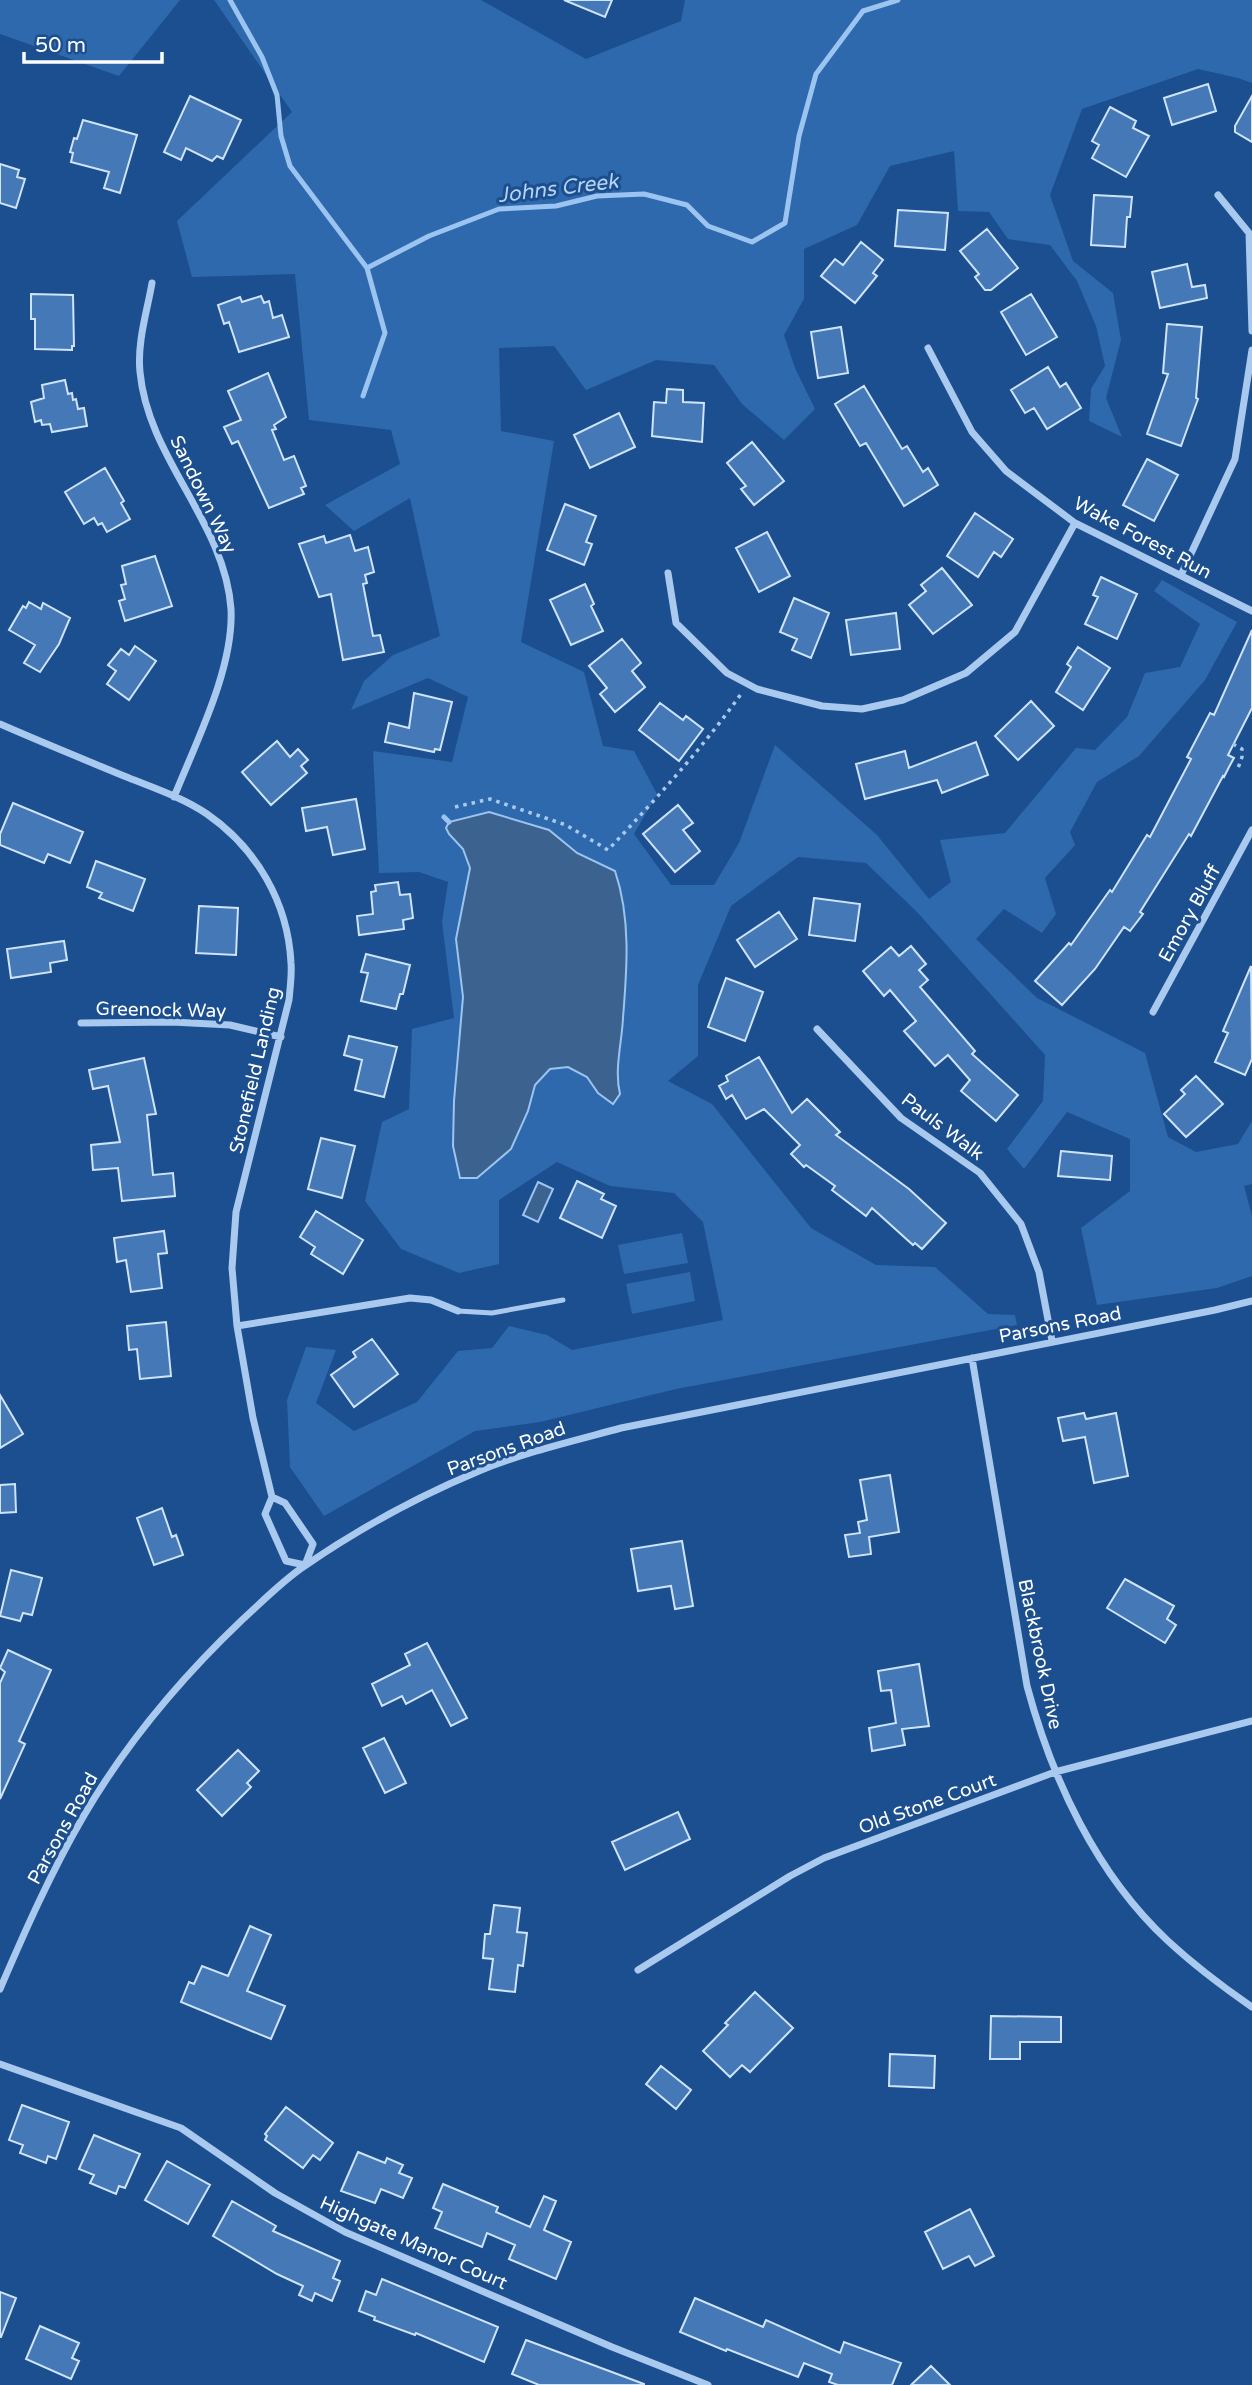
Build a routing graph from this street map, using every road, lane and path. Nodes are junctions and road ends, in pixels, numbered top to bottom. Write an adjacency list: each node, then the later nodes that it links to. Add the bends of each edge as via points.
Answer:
1 (1218, 195): 3 (street, via 1249,233)
2 (152, 283): 14 (street, Sandown Way, via 140,345 145,399 158,436 217,549 231,610 223,673)
3 (1252, 331)
4 (928, 348): 6 (street, Wake Forest Run, via 972,432 1006,471)
5 (1252, 350): 8 (street, via 1235,459)
6 (1075, 523): 8 (street, Wake Forest Run); 10 (street, via 1015,632 966,673 903,700 862,709 822,706)
7 (668, 573): 10 (street, via 676,623 727,673)
8 (1181, 575): 9 (street, Wake Forest Run)
9 (1252, 611)
10 (748, 684): 15 (path, via 670,783 608,850 566,825 490,799)
11 (0, 724): 14 (street, Stonefield Landing)
12 (1233, 744): 13 (path, via 1242,749)
13 (1237, 771)
14 (174, 797): 20 (street, Stonefield Landing, via 234,835 275,894 287,928 291,964)
15 (455, 807)
16 (1252, 830): 17 (street, Emory Bluff)
17 (1153, 1012)
18 (81, 1023): 20 (street, Greenock Way, via 230,1025)
19 (817, 1029): 25 (street, Pauls Walk, via 901,1118 980,1173 1021,1224 1039,1272)
20 (281, 1037): 24 (street, Stonefield Landing, via 236,1212 232,1268)
21 (563, 1300): 23 (lane, via 492,1313)
22 (1252, 1301): 25 (street, Parsons Road)
23 (458, 1311): 24 (street, via 431,1300 410,1298)
24 (237, 1326): 27 (street, Stonefield Landing)
25 (1052, 1341): 26 (street, Parsons Road)
26 (972, 1359): 28 (street, Parsons Road, via 628,1426 541,1449 416,1500); 30 (street, Blackbrook Drive, via 1027,1686)
27 (272, 1497): 28 (street, via 285,1503 313,1544); 28 (street, Stonefield Landing, via 265,1514 286,1561)
28 (305, 1565): 32 (street, Parsons Road, via 201,1659 116,1765 56,1866)
29 (1252, 1721): 30 (street, Old Stone Court)
30 (1055, 1772): 31 (street, Old Stone Court, via 824,1858); 33 (street, Blackbrook Drive, via 1105,1866 1135,1906 1167,1940)
31 (638, 1970)
32 (0, 1989)
33 (1252, 2007)
34 (0, 2064): 35 (street, Highgate Manor Court, via 181,2128 275,2193 345,2232)
35 (708, 2385)

